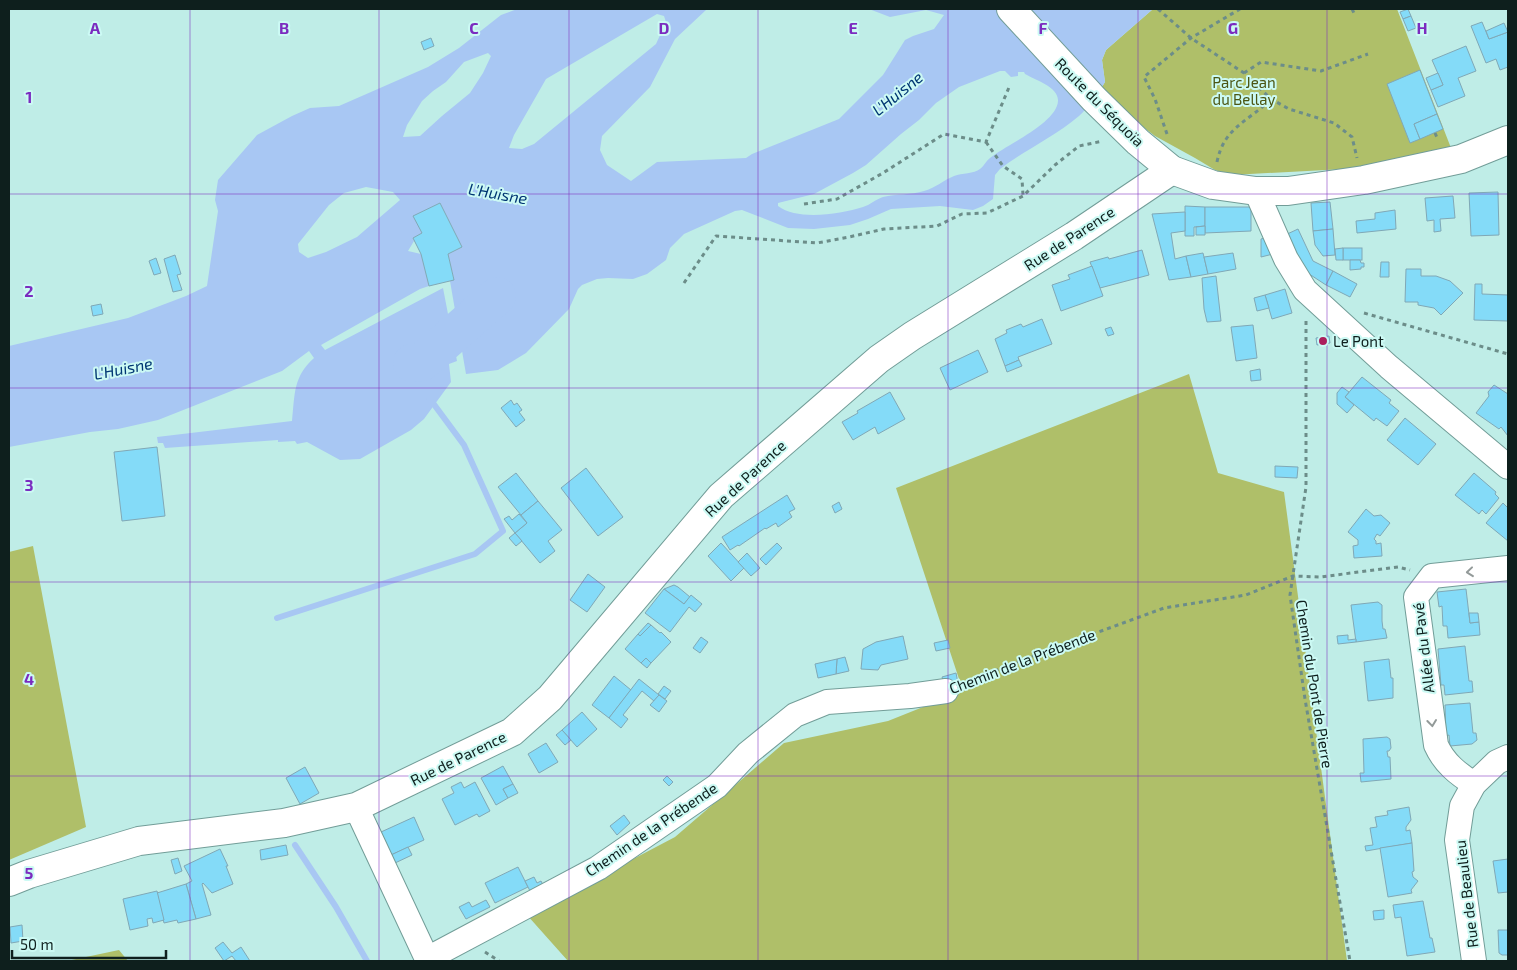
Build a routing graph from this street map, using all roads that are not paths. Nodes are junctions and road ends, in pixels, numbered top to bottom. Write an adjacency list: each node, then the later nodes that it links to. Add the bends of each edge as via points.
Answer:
1 (1011, 9): 3 (street, Route du Séquoïa, via 1094,99)
2 (1508, 140): 4 (street, via 1462,159 1364,180 1288,191)
3 (1154, 155): 4 (street, via 1212,185); 10 (street, Rue de Parence, via 1074,236 879,359 721,496 550,698 512,732)
4 (1256, 190): 5 (street, via 1286,259 1306,290 1389,367)
5 (1508, 467)
6 (1508, 568): 9 (street, Allée du Pavé, one-way to 9, via 1432,576 1416,597 1436,745 1447,763)
7 (946, 691): 12 (street, Chemin de la Prébende, via 827,702 795,714 748,753 717,786 598,868)
8 (1508, 757): 9 (street, Rue de Beaulieu, via 1496,762)
9 (1474, 784): 13 (street, Rue de Beaulieu, via 1462,806 1457,840)
10 (356, 807): 11 (street, Rue de Parence, via 284,823 140,841); 12 (street)
11 (9, 882)
12 (427, 960)
13 (1474, 961)

